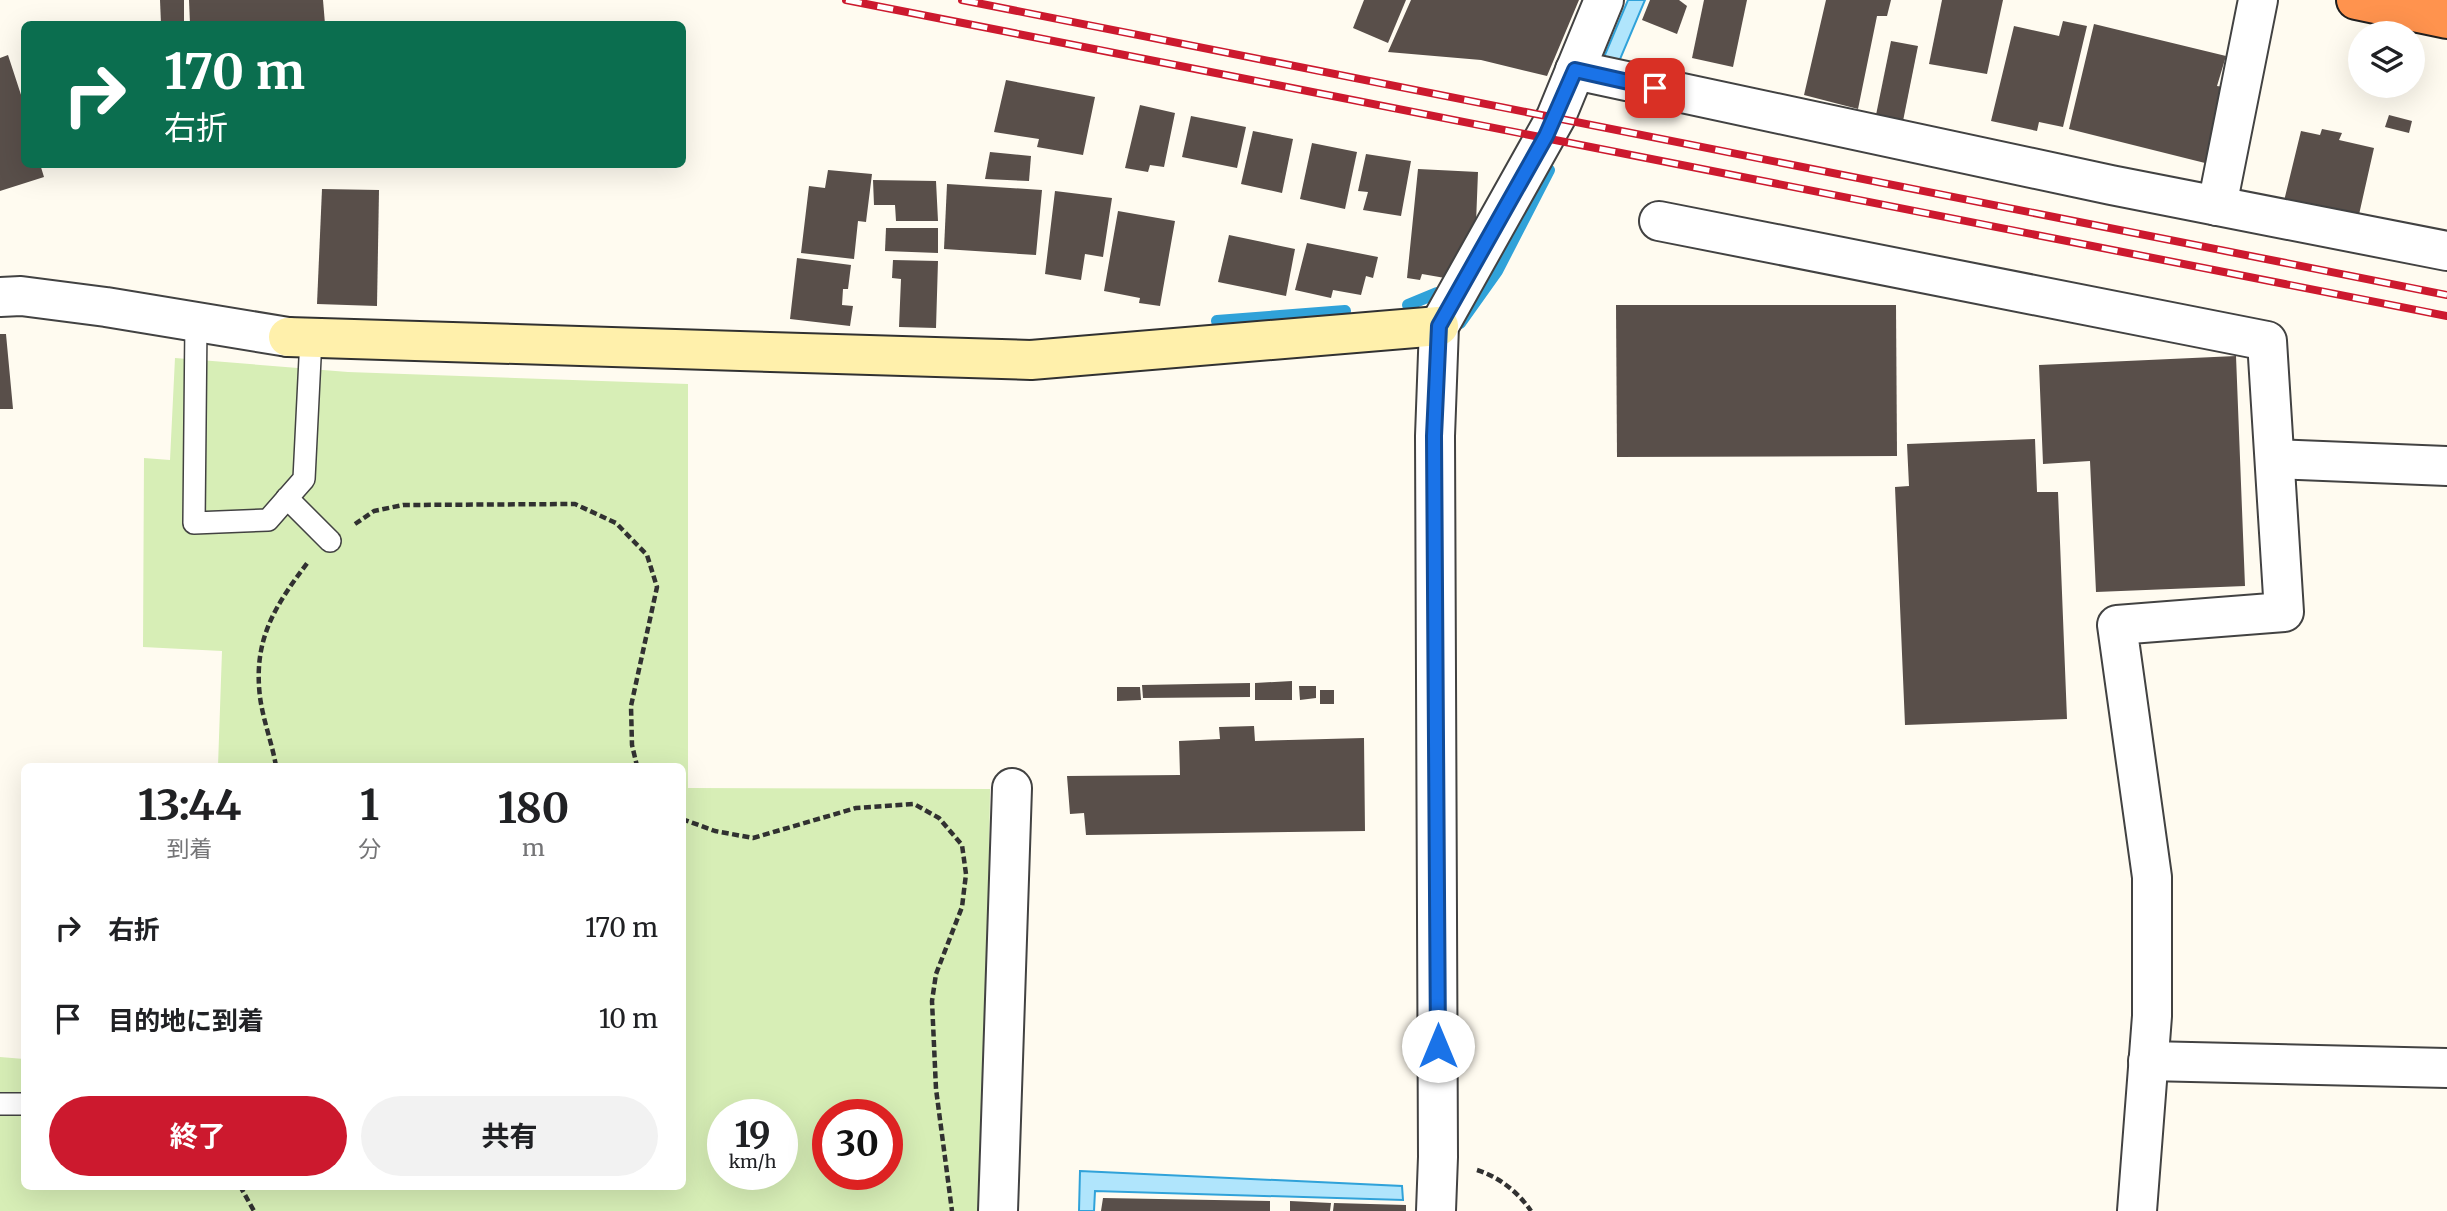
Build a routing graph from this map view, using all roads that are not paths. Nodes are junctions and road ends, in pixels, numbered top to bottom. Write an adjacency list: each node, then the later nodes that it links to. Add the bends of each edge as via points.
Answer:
1 (1604, 0): 5 (street)
2 (2258, 0): 6 (street)
3 (2356, 0): 4 (highway)
4 (2447, 19)
5 (1575, 70): 6 (street); 11 (street, via 1546,136)
6 (2217, 206): 8 (street)
7 (1659, 221): 13 (street, via 2267,341)
8 (2447, 251)
9 (0, 297): 10 (street, via 46,299)
10 (196, 322): 12 (street); 15 (lane, via 194,523 268,520)
11 (1439, 326): 12 (street, via 1031,360); 23 (street, via 1434,436)
12 (300, 337): 15 (lane, via 304,479)
13 (2275, 459): 14 (street); 18 (street, via 2284,612 2117,625 2152,877)
14 (2447, 466)
15 (287, 498): 16 (lane)
16 (330, 541)
17 (1013, 788): 22 (street)
18 (2148, 1061): 19 (street); 24 (street)
19 (2447, 1068)
20 (0, 1104): 21 (lane)
21 (21, 1104)
22 (999, 1211)
23 (1436, 1211)
24 (2137, 1211)

